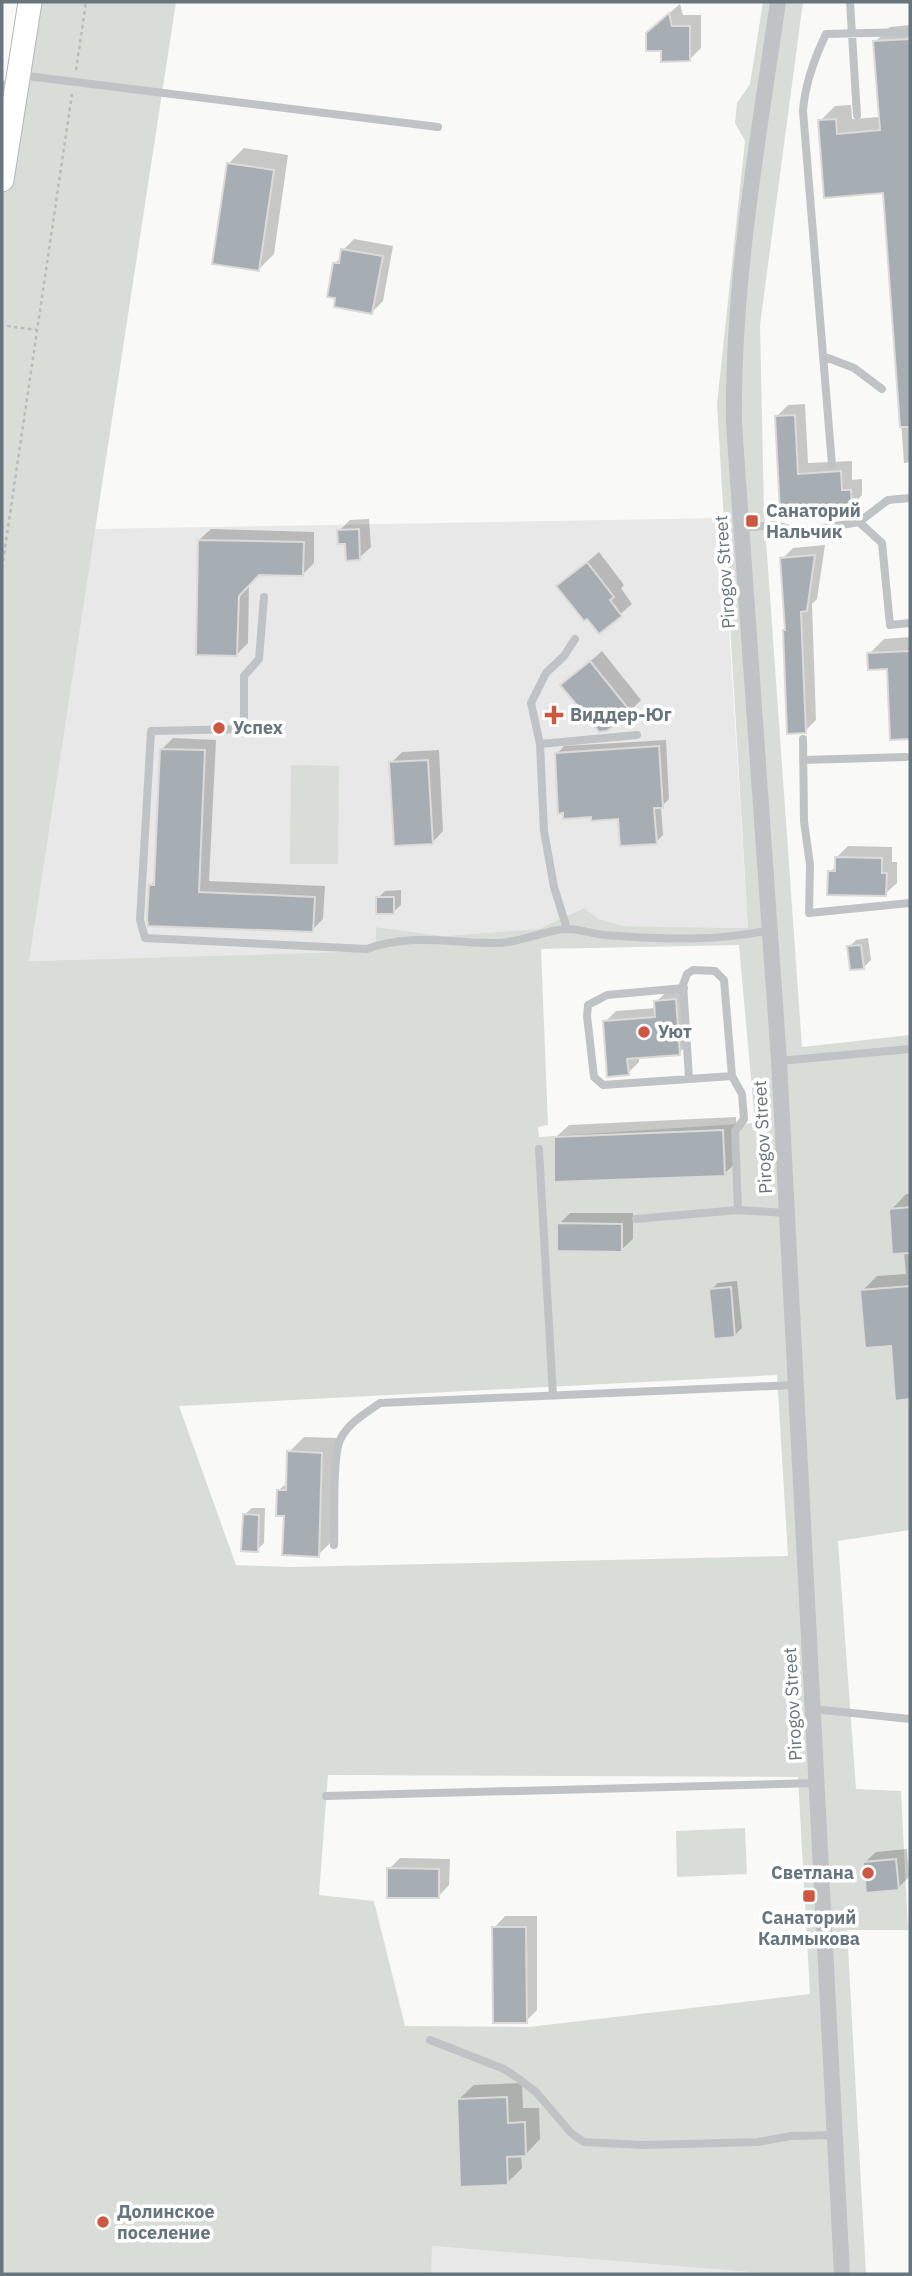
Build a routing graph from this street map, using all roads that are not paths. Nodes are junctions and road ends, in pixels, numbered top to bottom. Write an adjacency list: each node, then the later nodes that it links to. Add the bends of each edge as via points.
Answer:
1 (30, 2): 6 (main road)
2 (778, 2): 15 (street, Pirogov Street, via 755,162 734,370)
3 (850, 2): 5 (lane)
4 (910, 32): 5 (lane)
5 (851, 34): 7 (lane); 10 (lane, via 827,34 804,91)
6 (10, 81): 8 (lane, via 74,83); 9 (main road)
7 (857, 115)
8 (438, 127)
9 (2, 180)
10 (823, 356): 11 (lane, via 854,368); 12 (lane)
11 (883, 388)
12 (832, 465)
13 (910, 498): 14 (lane, via 888,500)
14 (859, 522): 15 (lane, via 801,532 775,525); 17 (lane, via 882,544 890,625)
15 (741, 528): 26 (street, Pirogov Street)
16 (264, 597): 25 (lane, via 259,659 244,676 244,729 151,730 140,920 145,938 367,949 413,939 498,944)
17 (910, 623)
18 (575, 639): 21 (lane, via 546,673 531,703)
19 (637, 735): 21 (lane)
20 (803, 739): 23 (lane)
21 (540, 744): 25 (lane, via 544,831)
22 (906, 757): 23 (lane)
23 (803, 760): 24 (lane, via 809,913)
24 (910, 904)
25 (567, 929): 26 (lane, via 686,939 740,937)
26 (770, 930): 29 (street, Pirogov Street)
27 (684, 988): 30 (lane, via 687,974 693,970 715,971 724,980); 31 (lane); 31 (lane, via 607,995 589,1005 587,1016 596,1082)
28 (910, 1049): 29 (lane)
29 (779, 1061): 34 (street, Pirogov Street)
30 (732, 1076): 31 (lane); 33 (lane, via 742,1094 744,1119 735,1131)
31 (689, 1078)
32 (539, 1149): 37 (lane)
33 (738, 1210): 34 (lane); 35 (lane)
34 (786, 1213): 36 (street, Pirogov Street)
35 (636, 1219)
36 (795, 1385): 37 (lane); 39 (street, Pirogov Street)
37 (553, 1396): 38 (lane, via 380,1403 353,1423 340,1440)
38 (334, 1545)
39 (813, 1709): 40 (lane); 41 (street, Pirogov Street)
40 (910, 1719)
41 (816, 1783): 42 (lane); 44 (street, Pirogov Street)
42 (326, 1796)
43 (430, 2040): 44 (lane, via 504,2069 536,2092 584,2142 758,2142)
44 (835, 2134): 45 (street, Pirogov Street)
45 (842, 2274)

